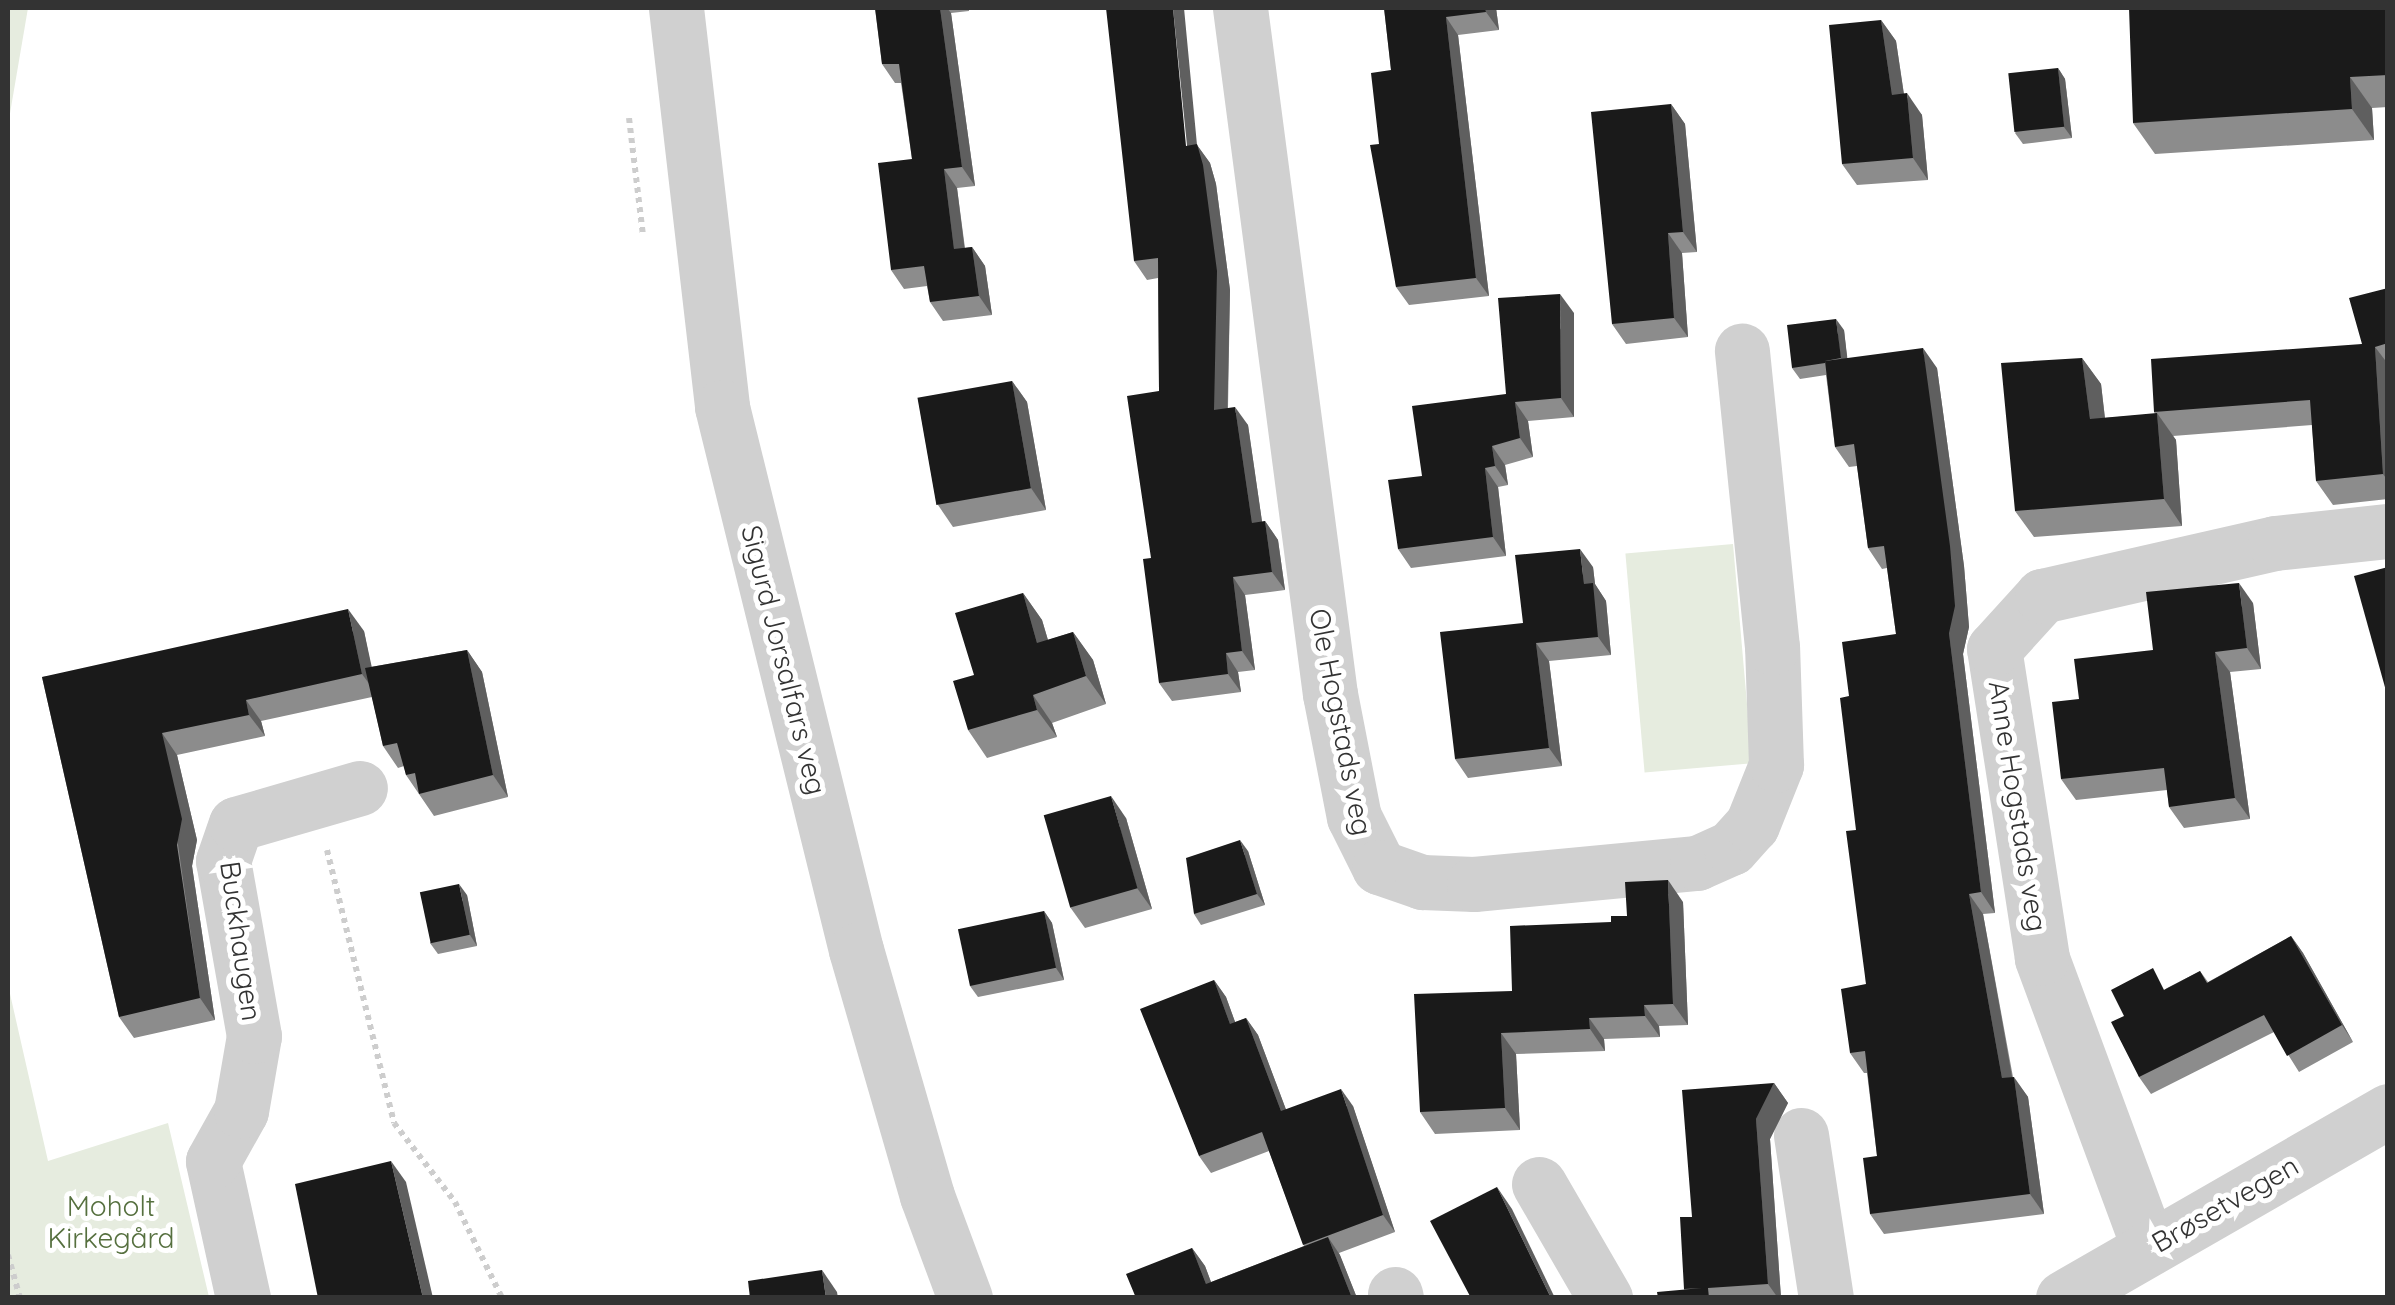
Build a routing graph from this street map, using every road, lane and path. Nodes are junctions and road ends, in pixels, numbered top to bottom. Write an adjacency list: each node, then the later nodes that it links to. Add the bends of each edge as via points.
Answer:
1 (676, 8): 14 (street, Sigurd Jorsalfars veg, via 722,407 856,950 927,1196)
2 (1240, 8): 3 (street, Ole Hogstads veg, via 1330,694 1354,817 1379,867 1422,882 1474,884 1696,863 1731,848 1752,825 1776,765 1772,648)
3 (1742, 350)
4 (2388, 531): 9 (street, Anne Hogstads veg, via 2275,543 2042,596 1994,650 2042,958)
5 (338, 794): 12 (street, Buckhaugen, via 236,824 224,861 254,1036 240,1111 213,1161); 13 (path, via 394,1123 455,1202)
6 (2388, 1110): 9 (street, Brøsetvegen)
7 (1801, 1135): 16 (street)
8 (1539, 1184): 15 (street)
9 (2148, 1248): 17 (street, Brøsetvegen)
10 (8, 1255): 11 (path)
11 (20, 1298)
12 (244, 1298)
13 (502, 1298)
14 (965, 1298)
15 (1605, 1298)
16 (1826, 1298)
17 (2063, 1298)

